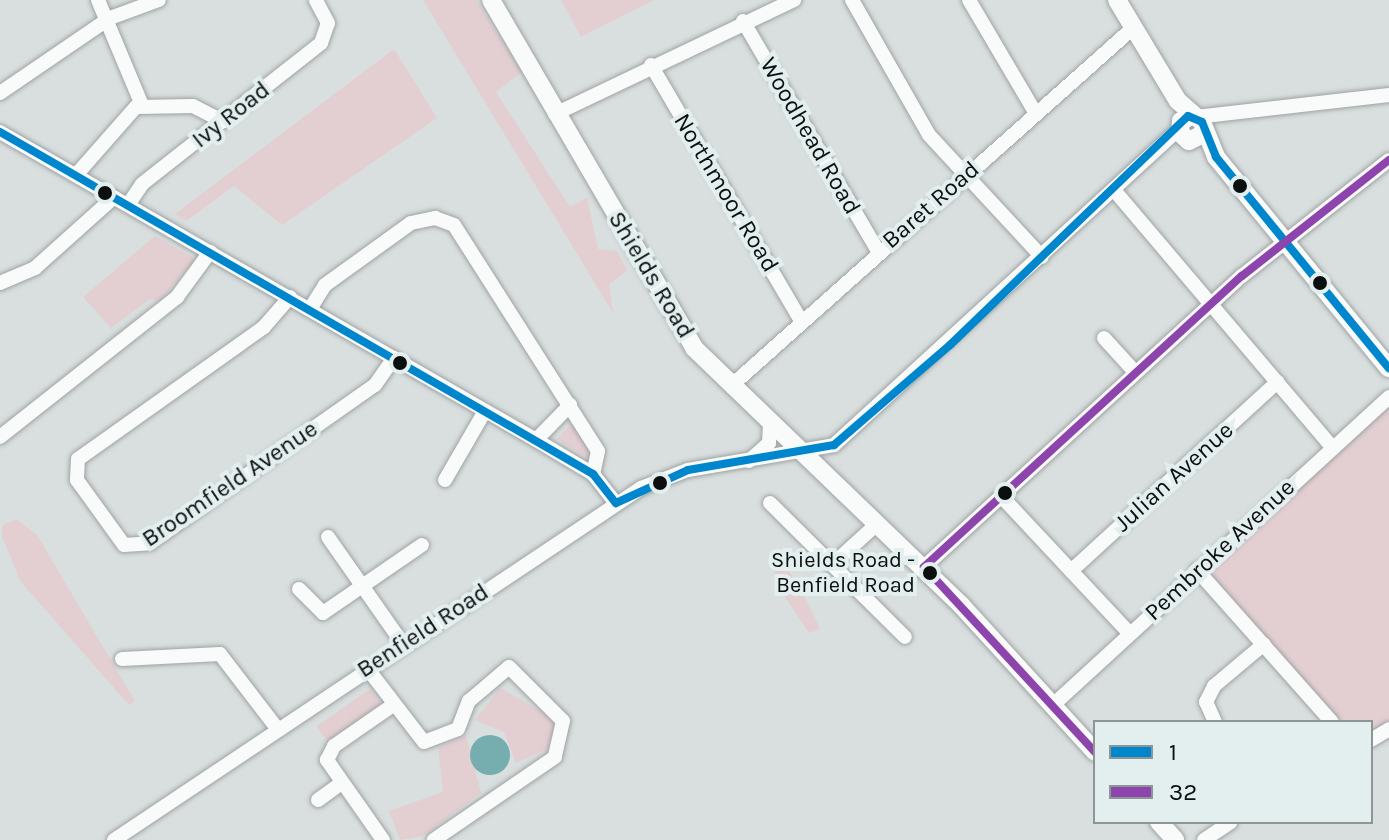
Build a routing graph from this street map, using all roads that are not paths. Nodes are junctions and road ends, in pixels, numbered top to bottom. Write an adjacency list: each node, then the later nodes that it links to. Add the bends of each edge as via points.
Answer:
1 (98, 0): 9 (street)
2 (159, 0): 9 (street)
3 (316, 0): 18 (street, Ivy Road, via 328,23 321,43)
4 (491, 0): 17 (main road, Shields Road)
5 (794, 0): 10 (street)
6 (852, 0): 23 (street, via 929,135)
7 (969, 0): 16 (street)
8 (1121, 1): 11 (main road)
9 (110, 18): 13 (street); 15 (street)
10 (743, 21): 12 (street); 28 (street, Woodhead Road)
11 (1133, 28): 16 (street, Baret Road); 19 (main road, via 1178,101)
12 (651, 65): 17 (street); 35 (street, Northmoor Road)
13 (0, 93)
14 (1389, 95): 19 (street, via 1222,115)
15 (142, 105): 18 (street, via 200,107); 22 (street, via 121,116)
16 (1035, 112): 23 (street, Baret Road)
17 (555, 114): 42 (main road, Shields Road, via 666,307)
18 (223, 121): 26 (street, Ivy Road, via 142,184)
19 (1188, 130): 24 (street); 27 (main road)
20 (0, 132): 22 (street)
21 (1389, 160): 27 (street)
22 (76, 175): 25 (street)
23 (966, 175): 28 (street, Baret Road); 30 (street)
24 (1114, 190): 30 (street); 33 (street)
25 (114, 197): 26 (street); 31 (street, via 35,268)
26 (128, 205): 29 (street)
27 (1285, 239): 33 (street); 38 (main road)
28 (878, 251): 35 (street, Baret Road)
29 (210, 252): 32 (street); 43 (street, via 177,297)
30 (1042, 257): 51 (street, via 842,438)
31 (0, 283)
32 (290, 297): 34 (street); 37 (street, Broomfield Avenue, via 264,327 78,459 77,480 124,545 150,543 375,385)
33 (1208, 307): 39 (street); 41 (street)
34 (310, 309): 37 (street); 45 (street, via 325,285 411,223 443,220 468,241)
35 (801, 321): 42 (street, Baret Road)
36 (1104, 338): 39 (street)
37 (394, 358): 46 (street)
38 (1389, 368)
39 (1134, 371): 55 (street)
40 (53, 374): 43 (street)
41 (1277, 382): 50 (street); 64 (street, Julian Avenue)
42 (731, 386): 47 (main road, Shields Road)
43 (62, 387): 48 (street)
44 (1389, 397): 50 (street, Pembroke Avenue)
45 (570, 405): 49 (street); 53 (street, via 599,455)
46 (485, 411): 49 (street); 54 (street)
47 (770, 421): 51 (main road, Shields Road); 52 (street, via 769,443)
48 (0, 437)
49 (536, 440): 53 (street)
50 (1332, 447): 63 (street, Pembroke Avenue)
51 (806, 454): 52 (street, Benfield Road); 58 (main road, Shields Road)
52 (749, 461): 56 (street, Benfield Road, via 679,472)
53 (593, 474): 56 (street)
54 (445, 480)
55 (1001, 496): 62 (street); 64 (street)
56 (616, 503): 69 (street, Benfield Road)
57 (770, 503): 61 (street)
58 (878, 523): 61 (street); 62 (main road, Shields Road)
59 (328, 537): 65 (street)
60 (422, 545): 65 (street)
61 (832, 565): 68 (street)
62 (924, 567): 74 (main road, Shields Road)
63 (1197, 570): 67 (street, Pembroke Avenue); 70 (street)
64 (1071, 571): 67 (street)
65 (363, 587): 66 (street, via 319,614); 69 (street)
66 (299, 589)
67 (1129, 633): 74 (street, Pembroke Avenue)
68 (905, 637)
69 (403, 644): 72 (street, Benfield Road)
70 (1264, 644): 75 (street, via 1214,686 1206,702); 76 (street)
71 (130, 653): 77 (street, via 220,654)
72 (367, 668): 73 (street); 77 (street, Benfield Road)
73 (393, 705): 79 (street, via 330,750 327,764); 85 (street, via 415,736 434,742 458,729 469,701 509,667 563,721 555,757)
74 (1053, 705): 78 (main road, Shields Road)
75 (1214, 720)
76 (1330, 720)
77 (276, 727): 83 (street, Benfield Road)
78 (1093, 750)
79 (340, 784): 80 (street); 84 (street)
80 (318, 800)
81 (1161, 824): 86 (main road)
82 (1228, 824): 87 (street)
83 (114, 840)
84 (383, 840)
85 (434, 840)
86 (1175, 840)
87 (1204, 840)

